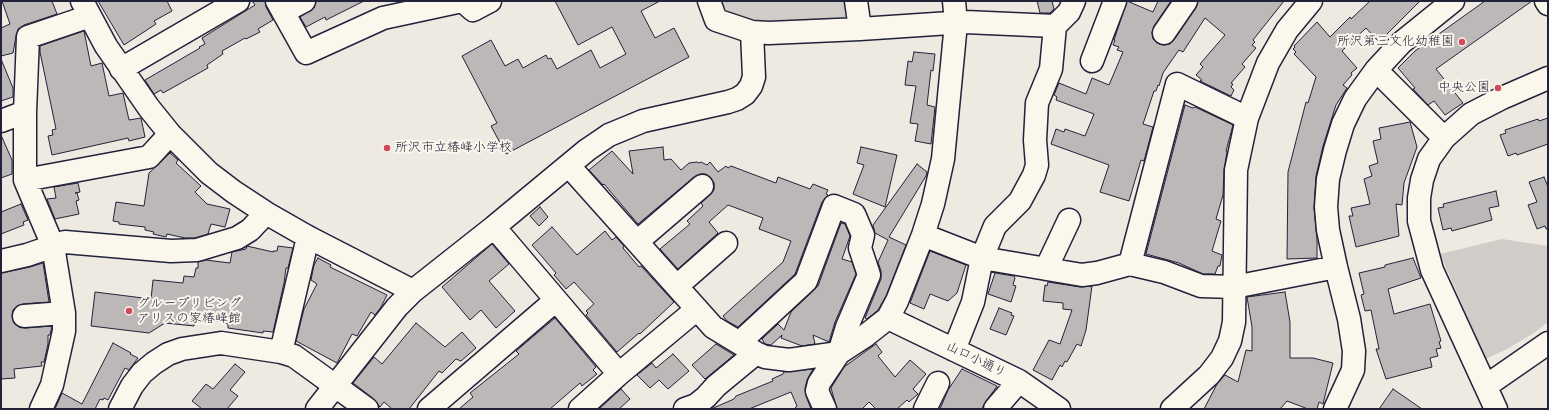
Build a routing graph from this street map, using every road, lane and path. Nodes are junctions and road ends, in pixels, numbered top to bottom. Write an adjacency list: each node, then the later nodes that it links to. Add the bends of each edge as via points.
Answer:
1 (238, 1): 23 (street)
2 (304, 1): 15 (street)
3 (462, 1): 4 (street, via 472,10); 15 (street, via 383,18 306,53)
4 (490, 1)
5 (709, 1): 20 (street, via 716,20)
6 (856, 1): 19 (street)
7 (954, 1): 17 (street)
8 (1074, 1): 18 (street, via 1069,12)
9 (1115, 1): 22 (street)
10 (1186, 1): 21 (street)
11 (1453, 1): 24 (street, via 1401,43)
12 (1546, 1): 14 (street)
13 (1307, 2): 27 (street, via 1268,63)
14 (1548, 4)
15 (280, 6)
16 (86, 8): 23 (street); 26 (street, via 28,37)
17 (956, 23): 18 (street); 19 (street); 37 (street, via 943,159)
18 (1055, 26): 42 (street, via 1051,69 1037,103 1037,165 1034,175 1020,200 995,226)
19 (860, 29): 20 (street)
20 (752, 32): 31 (street, via 754,77 745,94 728,102 626,127 598,142)
21 (1164, 33)
22 (1092, 61)
23 (121, 69): 29 (street)
24 (1376, 70): 30 (street); 45 (street, via 1355,98 1343,124 1328,179 1328,230)
25 (1548, 78): 30 (street, via 1471,114)
26 (25, 112): 28 (street); 32 (street)
27 (1247, 118): 44 (street, via 1177,84); 48 (street, via 1236,170)
28 (1, 121)
29 (170, 134): 32 (street, via 149,157); 34 (street, via 209,173)
30 (1444, 138): 64 (street, via 1429,159 1422,180 1419,221 1432,270)
31 (569, 166): 36 (street); 39 (street)
32 (25, 180): 41 (street)
33 (702, 186): 39 (street)
34 (266, 213): 38 (street); 41 (street, via 250,230 237,238 197,250 171,251 65,242)
35 (1069, 220): 46 (street)
36 (494, 227): 49 (street); 50 (street)
37 (923, 235): 42 (street); 54 (street)
38 (308, 237): 49 (street); 58 (street)
39 (638, 241): 47 (street)
40 (726, 244): 47 (street)
41 (53, 246): 43 (street); 52 (street)
42 (982, 258): 46 (street); 57 (street, via 973,302)
43 (1, 261)
44 (1130, 264): 46 (street, via 1082,275); 48 (street, via 1164,272 1201,286)
45 (1336, 267): 48 (street); 77 (street, via 1354,351 1353,370)
46 (1046, 269)
47 (677, 286): 51 (street)
48 (1234, 287): 76 (street, via 1234,322 1230,341 1222,358 1209,375)
49 (413, 291): 63 (street, via 397,307)
50 (556, 300): 60 (street); 69 (street)
51 (697, 309): 56 (street, via 714,327); 60 (street)
52 (64, 313): 53 (street); 65 (street, via 64,331 52,385)
53 (24, 316)
54 (888, 318): 57 (street, 山口小通り); 59 (street)
55 (1548, 343): 64 (street)
56 (748, 348): 59 (street, via 765,356 789,360); 59 (street, via 806,281 834,206 854,214 863,235 860,248 869,275 847,328); 71 (street, via 706,397)
57 (954, 350): 61 (street, 山口小通り)
58 (281, 352): 63 (street, via 294,356); 66 (street, via 220,343 182,349 168,354 142,373)
59 (840, 353): 72 (street, via 819,383 817,391)
60 (619, 374): 70 (street)
61 (1019, 381): 74 (street); 75 (street, 山口小通り)
62 (938, 383): 73 (street)
63 (336, 386): 67 (street); 68 (street)
64 (1486, 386): 78 (street)
65 (41, 409)
66 (120, 409)
67 (317, 409)
68 (367, 409)
69 (429, 409)
70 (580, 409)
71 (685, 409)
72 (825, 409)
73 (926, 409)
74 (995, 409)
75 (1059, 409)
76 (1172, 409)
77 (1335, 409)
78 (1496, 409)

